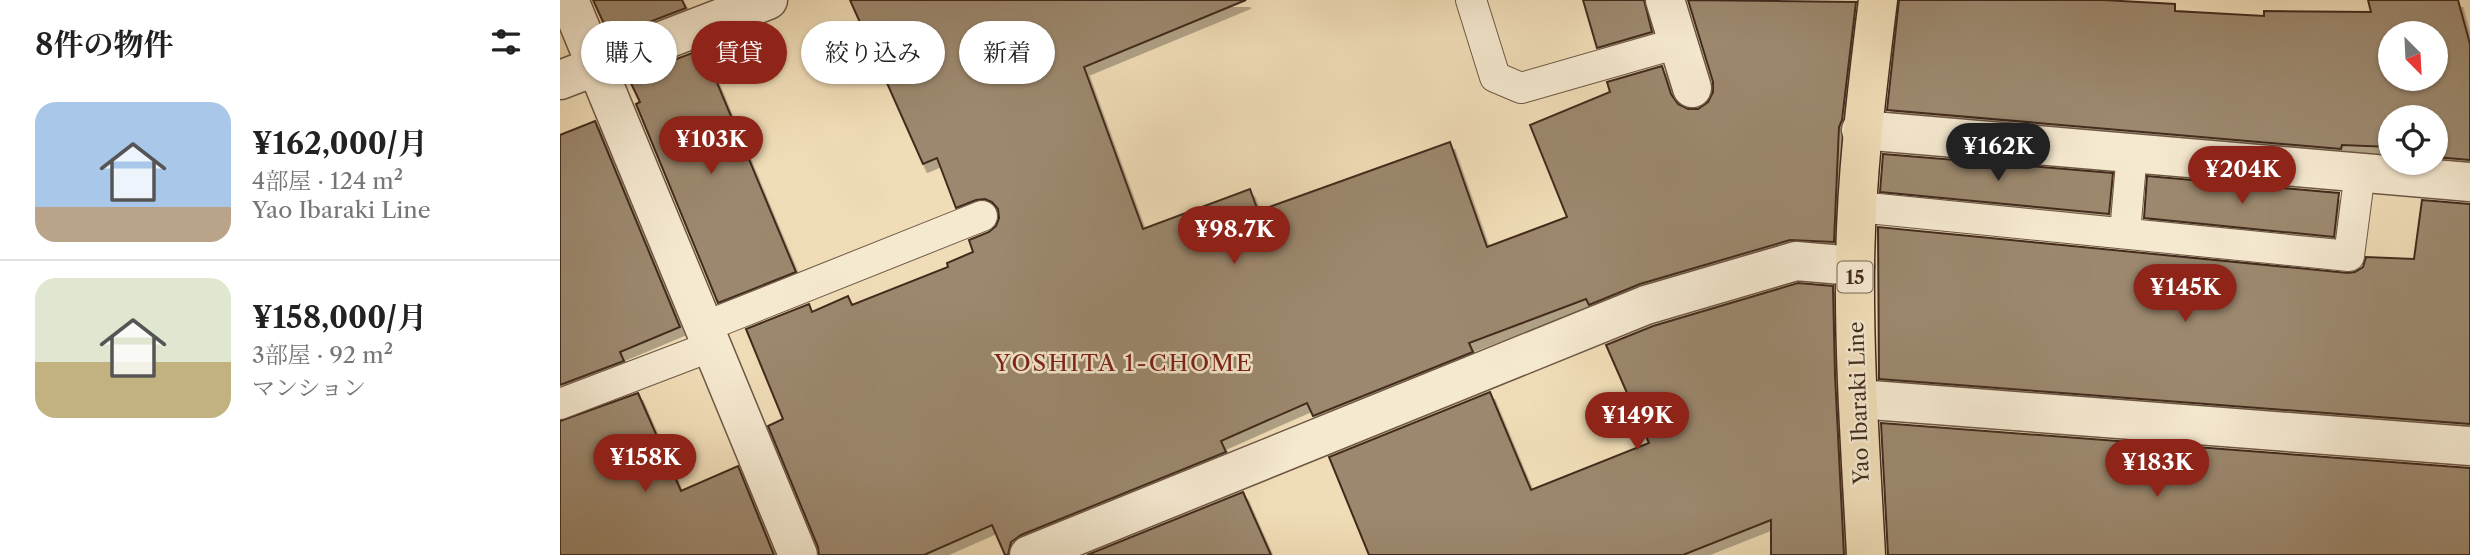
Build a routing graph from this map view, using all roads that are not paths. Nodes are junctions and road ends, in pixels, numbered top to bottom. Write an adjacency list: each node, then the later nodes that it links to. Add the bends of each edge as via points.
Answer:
1 (569, 0): 6 (street)
2 (768, 0): 7 (street)
3 (1471, 0): 8 (lane, via 1495,77 1521,88)
4 (1665, 0): 8 (street)
5 (1878, 0): 13 (main road, Yao Ibaraki Line / 15)
6 (581, 28)
7 (677, 35)
8 (1678, 43): 12 (street)
9 (581, 71): 10 (street)
10 (560, 80)
11 (605, 84): 21 (street)
12 (1692, 89)
13 (1861, 130): 14 (street); 17 (main road, Yao Ibaraki Line / 15)
14 (2132, 152): 15 (street); 19 (lane)
15 (2360, 172): 16 (street); 19 (lane, via 2349,256)
16 (2470, 182)
17 (1858, 207): 19 (lane); 20 (main road, Yao Ibaraki Line / 15)
18 (982, 216): 21 (lane)
19 (2125, 233)
20 (1855, 266): 22 (main road, Yao Ibaraki Line / 15); 26 (street, via 1796,261 1646,304)
21 (708, 336): 23 (lane); 25 (street)
22 (1857, 399): 24 (street); 27 (main road, Yao Ibaraki Line / 15)
23 (560, 404)
24 (2470, 446)
25 (797, 555)
26 (1029, 555)
27 (1866, 555)

